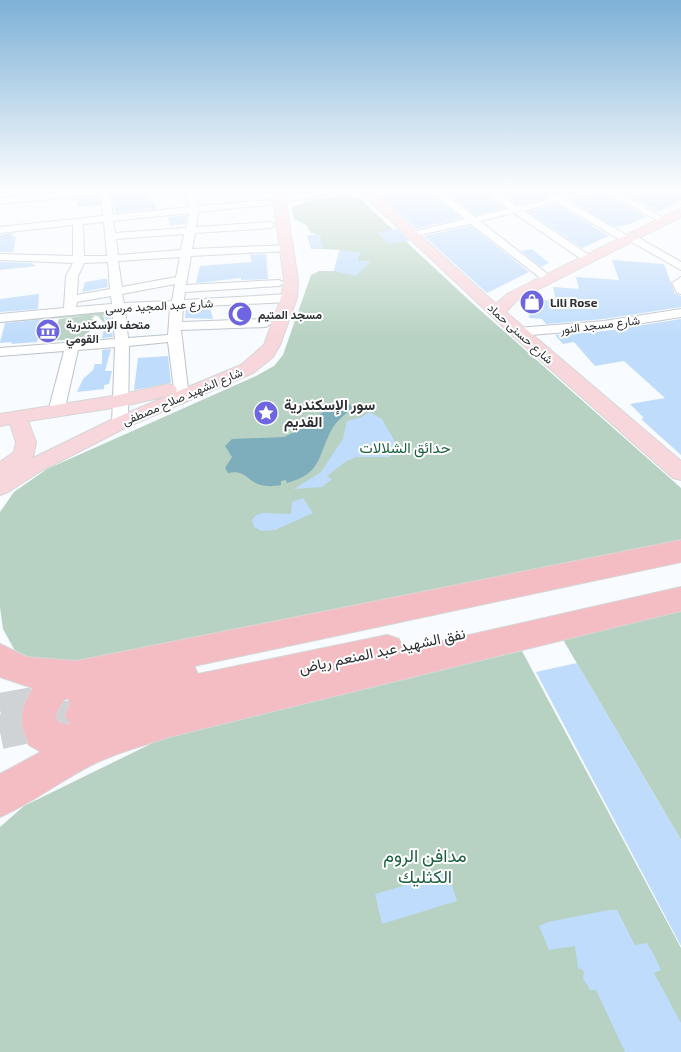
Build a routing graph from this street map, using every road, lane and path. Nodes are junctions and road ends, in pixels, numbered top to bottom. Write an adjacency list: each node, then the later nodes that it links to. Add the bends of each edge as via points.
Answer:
1 (78, 239): 16 (street)
2 (110, 239): 14 (street)
3 (188, 239): 12 (street)
4 (277, 239): 11 (main road, شارع الشهيد صلاح مصطفى)
5 (280, 239): 11 (main road, شارع الشهيد صلاح مصطفى)
6 (417, 239): 27 (main road, شارع حسنى حماد)
7 (496, 239): 18 (street)
8 (560, 239): 15 (street)
9 (626, 239): 15 (main road)
10 (630, 239): 17 (street)
11 (281, 249): 12 (street); 23 (main road, شارع الشهيد صلاح مصطفى)
12 (186, 252): 14 (street); 20 (street)
13 (0, 258): 16 (street, via 22,256)
14 (113, 258): 16 (street); 22 (street)
15 (588, 258): 18 (main road)
16 (79, 260): 25 (street, via 72,276)
17 (681, 267)
18 (548, 279): 27 (main road, via 512,297)
19 (681, 280): 21 (street, via 678,283)
20 (181, 284): 22 (street); 23 (street); 24 (street)
21 (681, 290)
22 (117, 291): 25 (street); 26 (street)
23 (281, 293): 24 (street, شارع عبد المجيد مرسى); 30 (main road, شارع الشهيد صلاح مصطفى); 36 (main road, شارع الشهيد صلاح مصطفى, via 272,345 259,360 247,369)
24 (177, 304): 26 (street, شارع عبد المجيد مرسى); 31 (street)
25 (70, 306): 26 (street, شارع عبد المجيد مرسى); 29 (street, شارع عبد المجيد مرسى)
26 (119, 307): 33 (street)
27 (497, 312): 32 (main road, شارع حسنى حماد)
28 (681, 312): 32 (street, شارع مسجد النور, via 604,325)
29 (0, 318)
30 (266, 324): 31 (street); 36 (main road, شارع الشهيد صلاح مصطفى, via 257,342 243,355)
31 (175, 332): 33 (street); 36 (street)
32 (518, 332): 42 (main road, شارع حسنى حماد)
33 (122, 343): 34 (street); 37 (street)
34 (72, 347): 35 (street); 38 (street)
35 (0, 352)
36 (181, 391): 37 (main road, شارع الشهيد صلاح مصطفى); 40 (main road, شارع الشهيد صلاح مصطفى)
37 (119, 401): 38 (main road, شارع الشهيد صلاح مصطفى); 40 (street)
38 (56, 412): 39 (main road, شارع الشهيد صلاح مصطفى)
39 (8, 419): 41 (main road, via 27,441 26,451 17,462)
40 (120, 422): 43 (main road, شارع الشهيد صلاح مصطفى)
41 (0, 471)
42 (681, 473)
43 (0, 486)
44 (681, 551): 49 (highway)
45 (681, 565): 49 (highway, نفق الشهيد عبد المنعم رياض)
46 (681, 584): 49 (highway, نفق الشهيد عبد المنعم رياض)
47 (681, 599): 49 (highway, via 169,720)
48 (0, 659): 49 (highway, via 24,671 49,676)
49 (84, 708): 50 (highway, via 26,780)
50 (0, 797)

